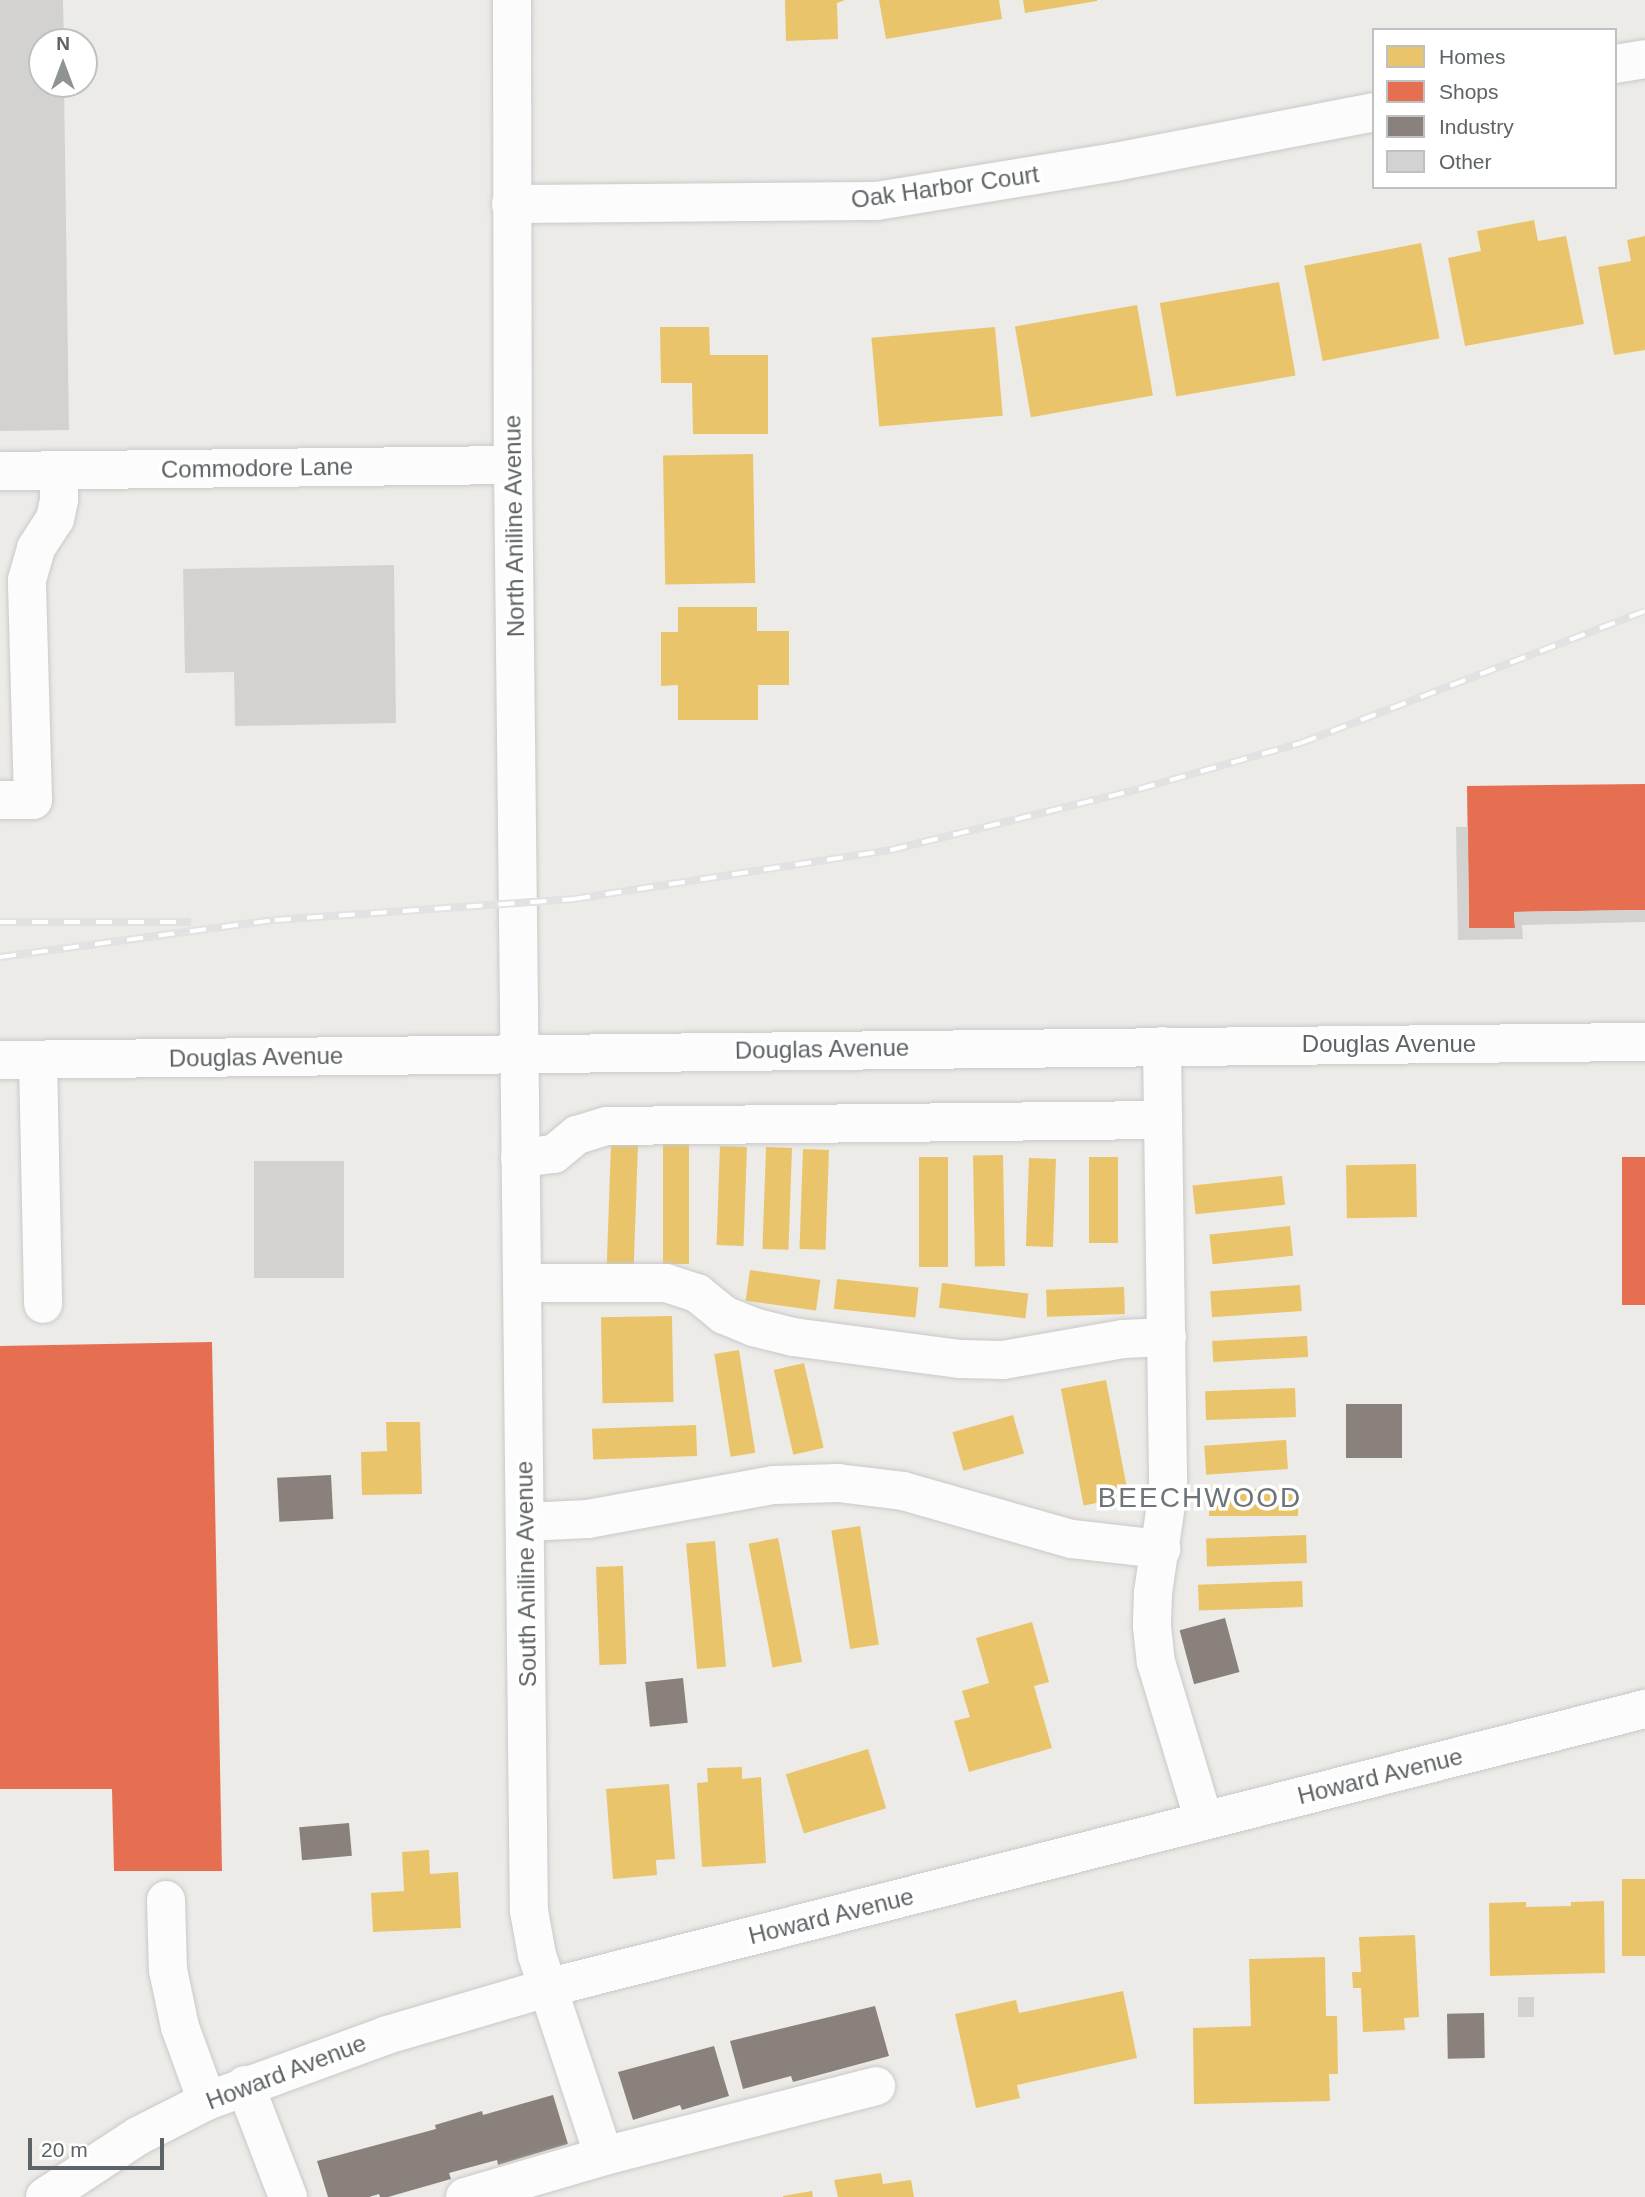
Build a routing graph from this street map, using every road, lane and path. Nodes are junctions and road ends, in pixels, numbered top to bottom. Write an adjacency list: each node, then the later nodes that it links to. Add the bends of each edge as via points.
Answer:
1 (512, 0): 5 (street, North Aniline Avenue)
2 (1645, 59): 3 (street)
3 (1617, 64)
4 (1372, 111): 5 (street, Oak Harbor Court, via 1115,162 877,201)
5 (511, 204): 6 (street, North Aniline Avenue)
6 (513, 465): 7 (street, Commodore Lane); 12 (street, North Aniline Avenue)
7 (59, 470): 8 (street, Commodore Lane); 9 (street, via 55,519 36,548 27,580 33,800)
8 (0, 471)
9 (0, 800)
10 (1645, 1042): 11 (street, Douglas Avenue)
11 (1162, 1046): 12 (street, Douglas Avenue); 15 (street)
12 (519, 1053): 14 (street, Douglas Avenue); 16 (street, South Aniline Avenue)
13 (0, 1060): 14 (street, Douglas Avenue)
14 (38, 1060): 18 (street)
15 (1162, 1120): 16 (street, via 607,1126 577,1135 554,1154); 19 (street)
16 (520, 1140): 17 (street, South Aniline Avenue)
17 (523, 1283): 19 (street, via 666,1283 697,1293 724,1315 793,1337 961,1359 1003,1360 1123,1339); 20 (street, South Aniline Avenue)
18 (43, 1304)
19 (1167, 1337): 21 (street, via 1168,1490)
20 (525, 1522): 21 (street, via 589,1519 774,1485 838,1483 902,1491 1072,1539); 25 (street, South Aniline Avenue, via 529,1911)
21 (1161, 1549): 23 (street, via 1152,1615 1156,1662)
22 (1645, 1709): 23 (street, Howard Avenue)
23 (1204, 1821): 25 (street, Howard Avenue)
24 (166, 1900): 28 (street, via 168,1970 180,2027)
25 (547, 1987): 26 (street, Howard Avenue, via 387,2035); 29 (street, South Aniline Avenue)
26 (245, 2085): 28 (street, Howard Avenue); 31 (street)
27 (876, 2086): 29 (street)
28 (207, 2101): 30 (street, Howard Avenue, via 138,2136)
29 (604, 2156): 32 (street)
30 (45, 2197)
31 (288, 2197)
32 (465, 2197)

